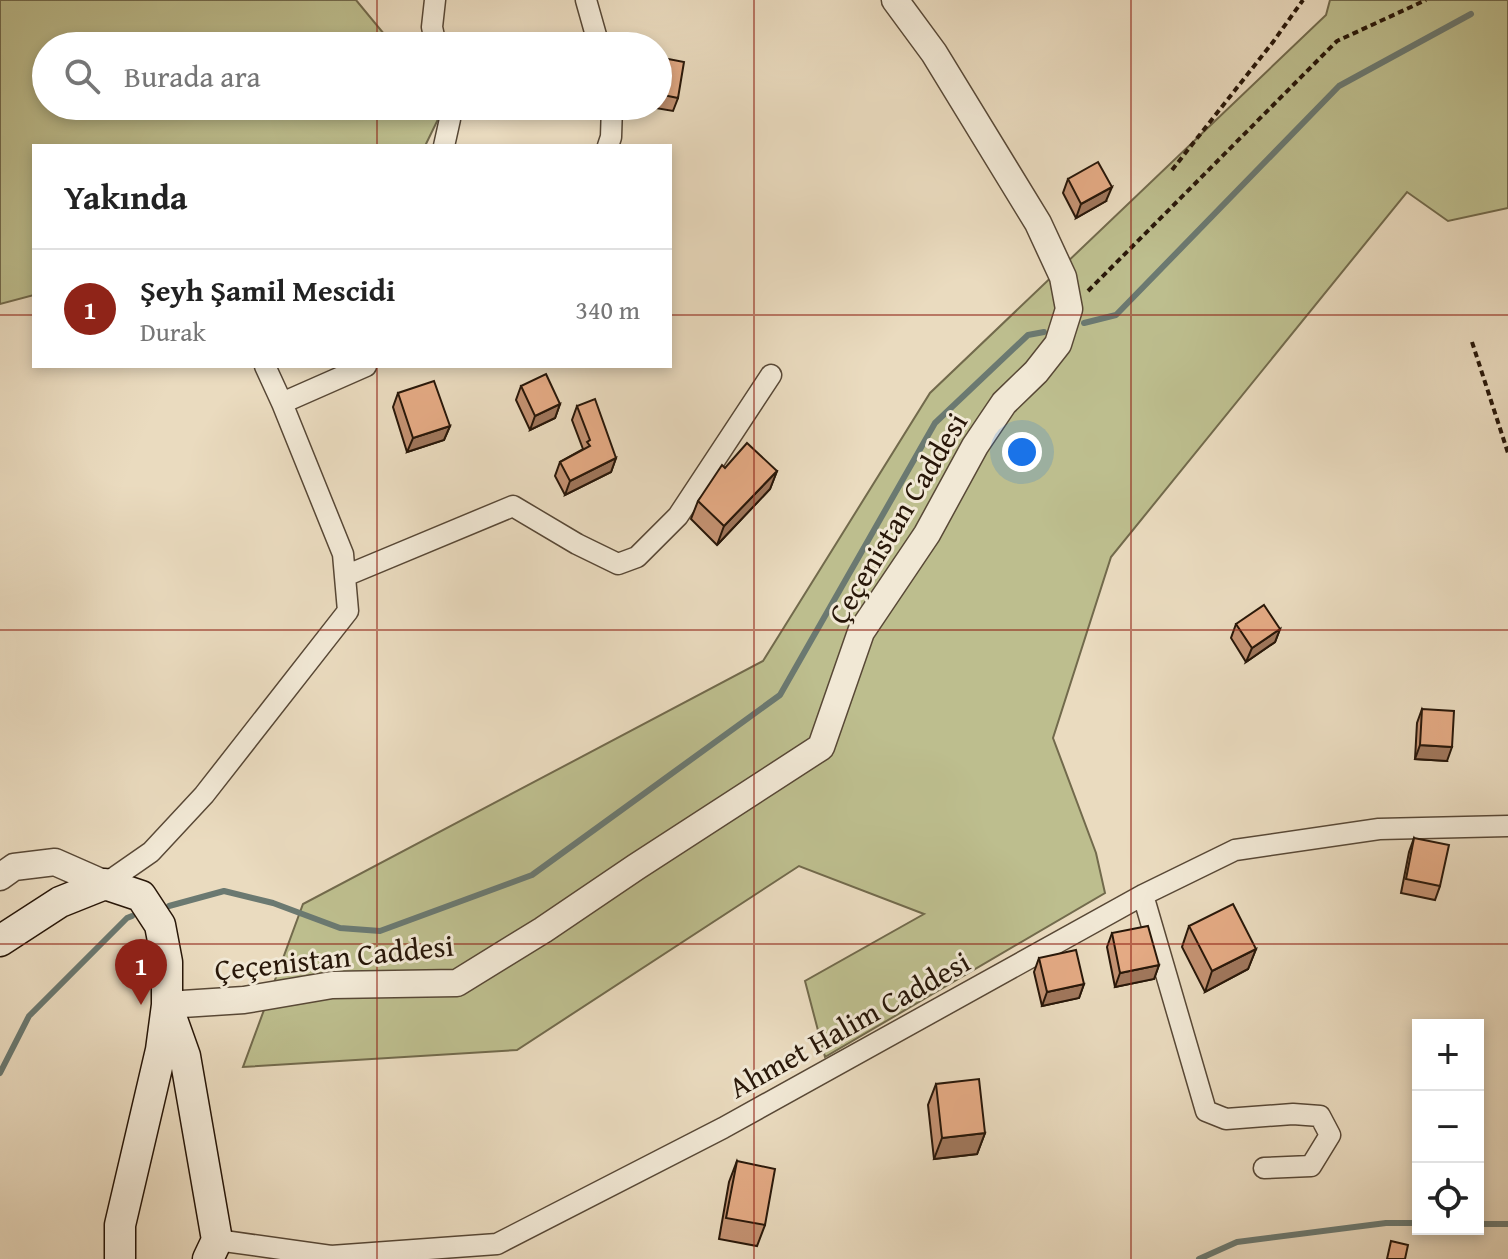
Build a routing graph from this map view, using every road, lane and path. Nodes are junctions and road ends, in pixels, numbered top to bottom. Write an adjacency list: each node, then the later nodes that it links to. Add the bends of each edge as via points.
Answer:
1 (435, 0): 6 (street)
2 (586, 0): 7 (street)
3 (895, 0): 13 (street, via 934,53 1038,223 1063,277)
4 (1303, 0): 12 (path)
5 (1426, 0): 13 (path, via 1337,41)
6 (433, 32)
7 (595, 32)
8 (450, 120): 10 (street)
9 (612, 120): 11 (street)
10 (444, 144)
11 (609, 144)
12 (1172, 170)
13 (1069, 309): 26 (street, Çeçenistan Caddesi, via 1058,344 1004,403 927,534 861,632 821,747 457,983 332,985 244,1000)
14 (1472, 342): 19 (path)
15 (266, 368): 18 (street)
16 (361, 368): 18 (street)
17 (771, 375): 20 (street, via 678,516 637,557 618,564 513,506)
18 (282, 403): 20 (street, via 343,554)
19 (1508, 453)
20 (345, 576): 23 (street, via 348,611 338,624 204,795 151,852)
21 (1508, 826): 24 (street, Ahmet Halim Caddesi, via 1379,829 1235,850)
22 (0, 877): 23 (street, via 14,867 55,862)
23 (105, 884): 25 (main road, via 60,902); 26 (main road, via 141,896 160,925)
24 (1143, 895): 27 (street, via 1206,1111 1226,1119 1320,1116 1330,1135 1311,1166); 28 (street, Ahmet Halim Caddesi, via 723,1128 497,1244 331,1256)
25 (0, 941)
26 (167, 1005): 28 (main road, via 185,1056); 29 (main road, via 120,1225)
27 (1264, 1168)
28 (212, 1250)
29 (120, 1259)

